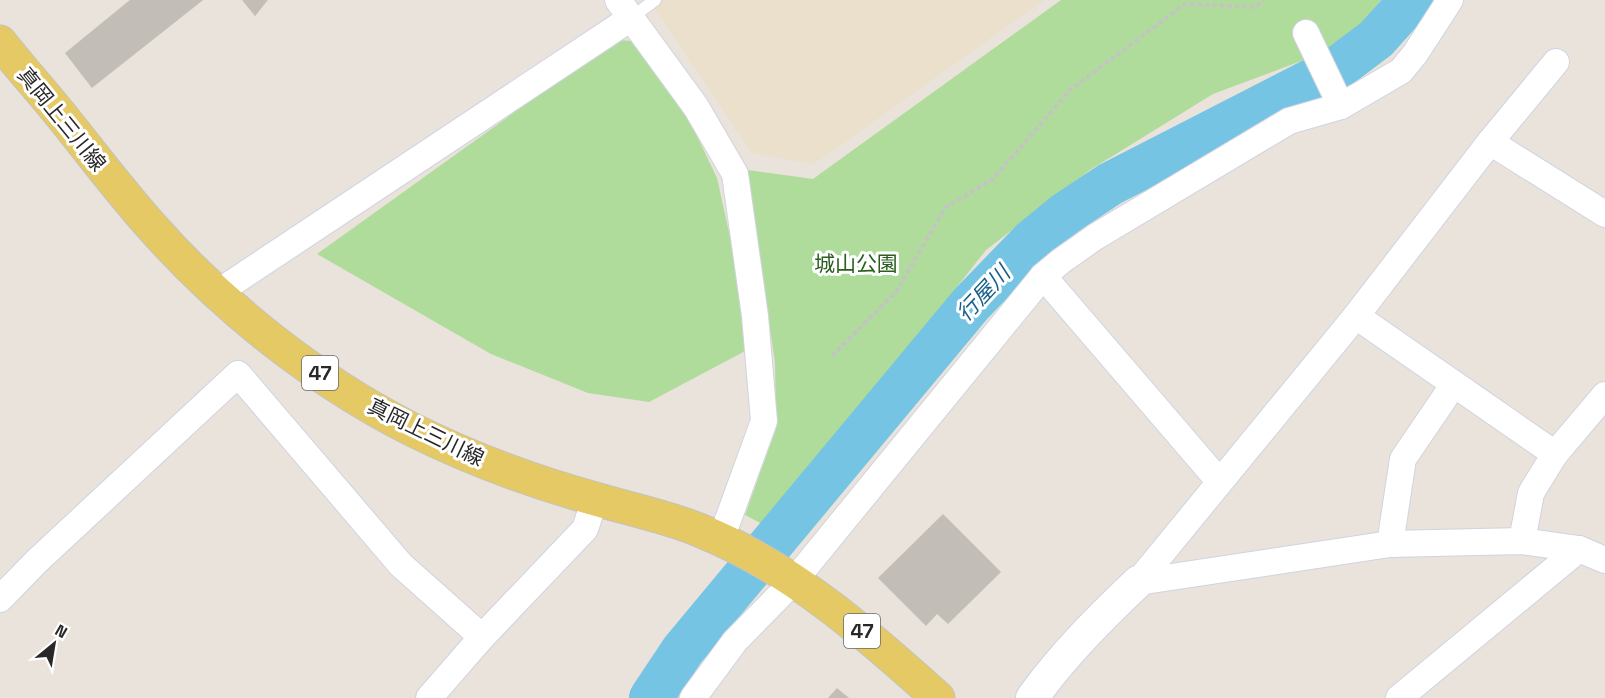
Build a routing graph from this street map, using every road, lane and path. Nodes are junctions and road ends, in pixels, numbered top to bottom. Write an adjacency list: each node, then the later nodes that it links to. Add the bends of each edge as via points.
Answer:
1 (656, 0): 4 (lane)
2 (1263, 0): 14 (path, via 1256,6 1185,4 1070,90 993,179 945,208 896,291)
3 (1450, 0): 8 (street, via 1401,71)
4 (624, 9): 12 (street); 22 (street, via 696,107 735,174 755,316 764,421)
5 (1306, 33): 8 (street)
6 (2, 49): 12 (main road, 真岡上三川線 / 47, via 145,220)
7 (1556, 62): 9 (street)
8 (1341, 106): 11 (street, via 1290,122 1095,237)
9 (1490, 142): 10 (street); 13 (street)
10 (1605, 214)
11 (1043, 276): 18 (street); 25 (street)
12 (217, 293): 19 (main road, 真岡上三川線 / 47, via 309,366 412,429 531,479)
13 (1356, 316): 15 (street); 18 (street)
14 (832, 356)
15 (1454, 384): 17 (street); 21 (street, via 1403,459)
16 (1605, 395): 17 (street)
17 (1555, 454): 20 (street, via 1531,493)
18 (1219, 481): 26 (street)
19 (595, 499): 22 (main road, 真岡上三川線 / 47, via 674,521); 28 (street, via 585,529)
20 (1522, 542): 21 (street); 23 (street)
21 (1390, 544): 26 (street)
22 (733, 545): 25 (main road, 真岡上三川線 / 47)
23 (1579, 549): 24 (street); 29 (street)
24 (1605, 561)
25 (787, 576): 31 (street); 32 (main road, 真岡上三川線 / 47, via 848,619)
26 (1138, 582): 33 (street, via 1091,628)
27 (0, 599): 28 (street, via 238,374 401,565)
28 (482, 637): 30 (street)
29 (1412, 694)
30 (429, 698)
31 (693, 698)
32 (938, 698)
33 (1032, 698)

